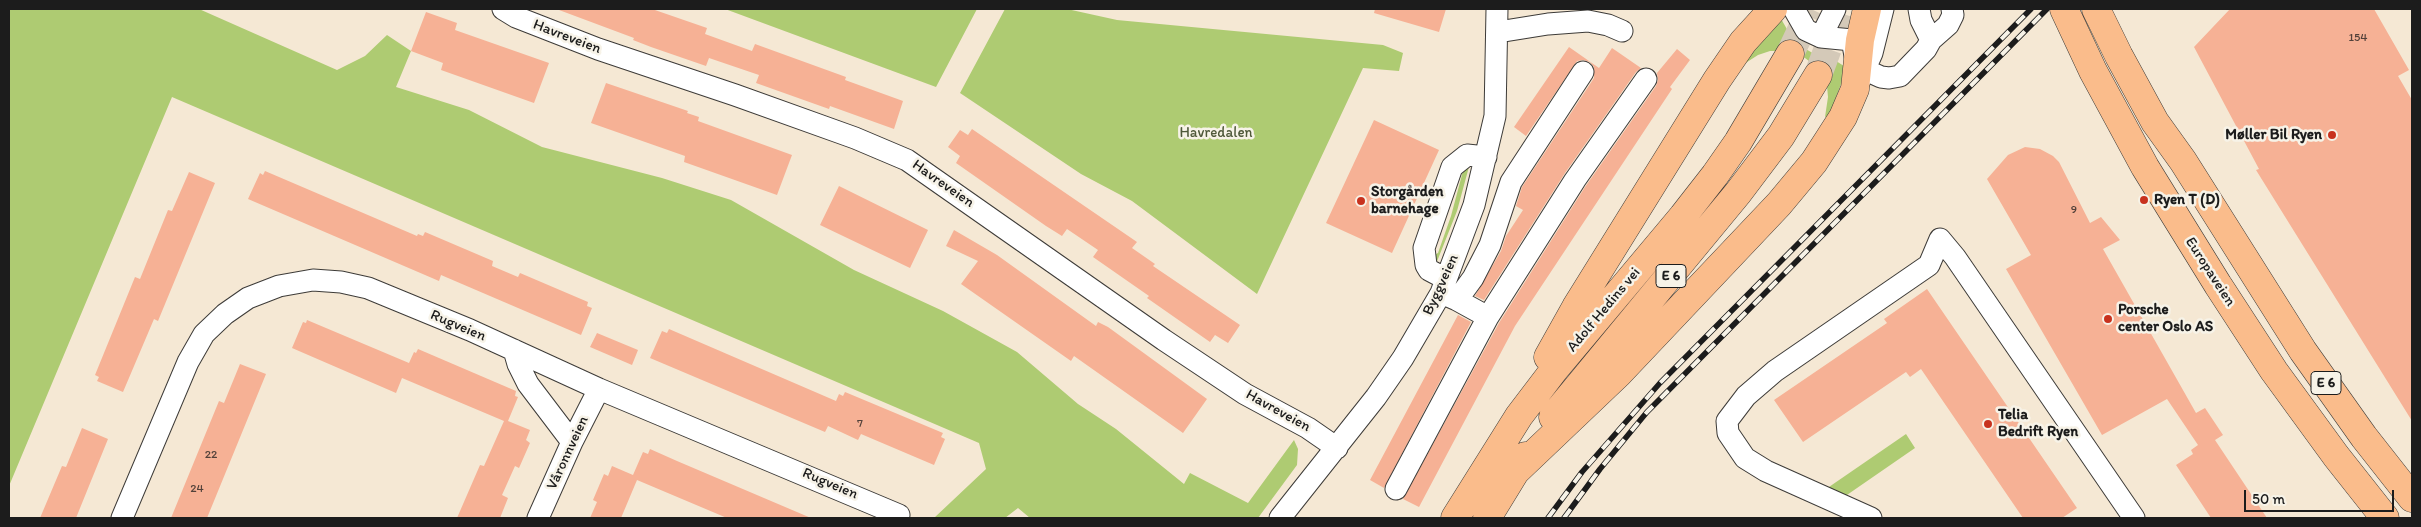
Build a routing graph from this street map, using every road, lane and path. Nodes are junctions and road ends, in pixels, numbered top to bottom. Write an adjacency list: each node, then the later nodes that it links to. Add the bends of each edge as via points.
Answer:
1 (503, 9): 28 (street, Havreveien, via 598,49 907,160 950,183 1164,340)
2 (1497, 9): 13 (street, Byggveien)
3 (1773, 9): 26 (highway, E 6, via 1744,42 1696,113 1576,307)
4 (1794, 9): 14 (street, via 1806,30)
5 (1835, 9): 14 (street)
6 (1868, 9): 19 (highway, E 6)
7 (1883, 9): 19 (street, E 6, via 1872,53)
8 (1919, 9): 15 (street)
9 (1952, 9): 15 (street, via 1948,25)
10 (2064, 9): 40 (highway, Europaveien / E 6, via 2145,167 2218,285 2330,449)
11 (2100, 17): 31 (highway, E 6, via 2155,122 2184,161 2246,263 2353,421)
12 (1622, 31): 13 (street, via 1588,21)
13 (1498, 32): 21 (street, Byggveien, via 1495,116)
14 (1821, 37): 19 (street, via 1852,40)
15 (1931, 40): 19 (street, via 1900,76)
16 (1790, 54): 26 (highway, Adolf Hedins vei / E 6, via 1738,142 1709,182)
17 (1583, 72): 22 (street, via 1511,182 1490,245 1473,278)
18 (1818, 75): 29 (highway, Adolf Hedins vei / E 6, via 1762,161 1575,388)
19 (1859, 75): 29 (highway, E 6, via 1843,117 1779,204 1618,374)
20 (1646, 79): 23 (street, via 1575,180)
21 (1486, 157): 22 (street, Byggveien); 22 (street, via 1467,155 1452,168 1424,248 1429,270)
22 (1448, 291): 23 (street); 28 (street, Byggveien, via 1404,358)
23 (1488, 317): 30 (street)
24 (514, 350): 25 (street, Rugveien); 27 (street, via 528,384); 34 (street, Rugveien, via 356,285 313,280 263,292 225,314 204,334 194,350)
25 (599, 389): 27 (street, Våronnveien); 32 (street, Rugveien)
26 (1519, 416): 37 (highway, Adolf Hedins vei / E 6)
27 (572, 442): 35 (street, Våronnveien)
28 (1337, 448): 36 (street, Byggveien)
29 (1516, 471): 38 (highway, Adolf Hedins vei / E 6)
30 (1396, 489)
31 (2412, 498)
32 (899, 515)
33 (2131, 517): 39 (street, via 2099,466 1940,239 1929,265 1775,371 1746,396 1728,421 1728,433 1745,458 1766,471)
34 (122, 518)
35 (538, 518)
36 (1280, 518)
37 (1456, 518)
38 (1487, 518)
39 (1871, 518)
40 (2385, 518)

